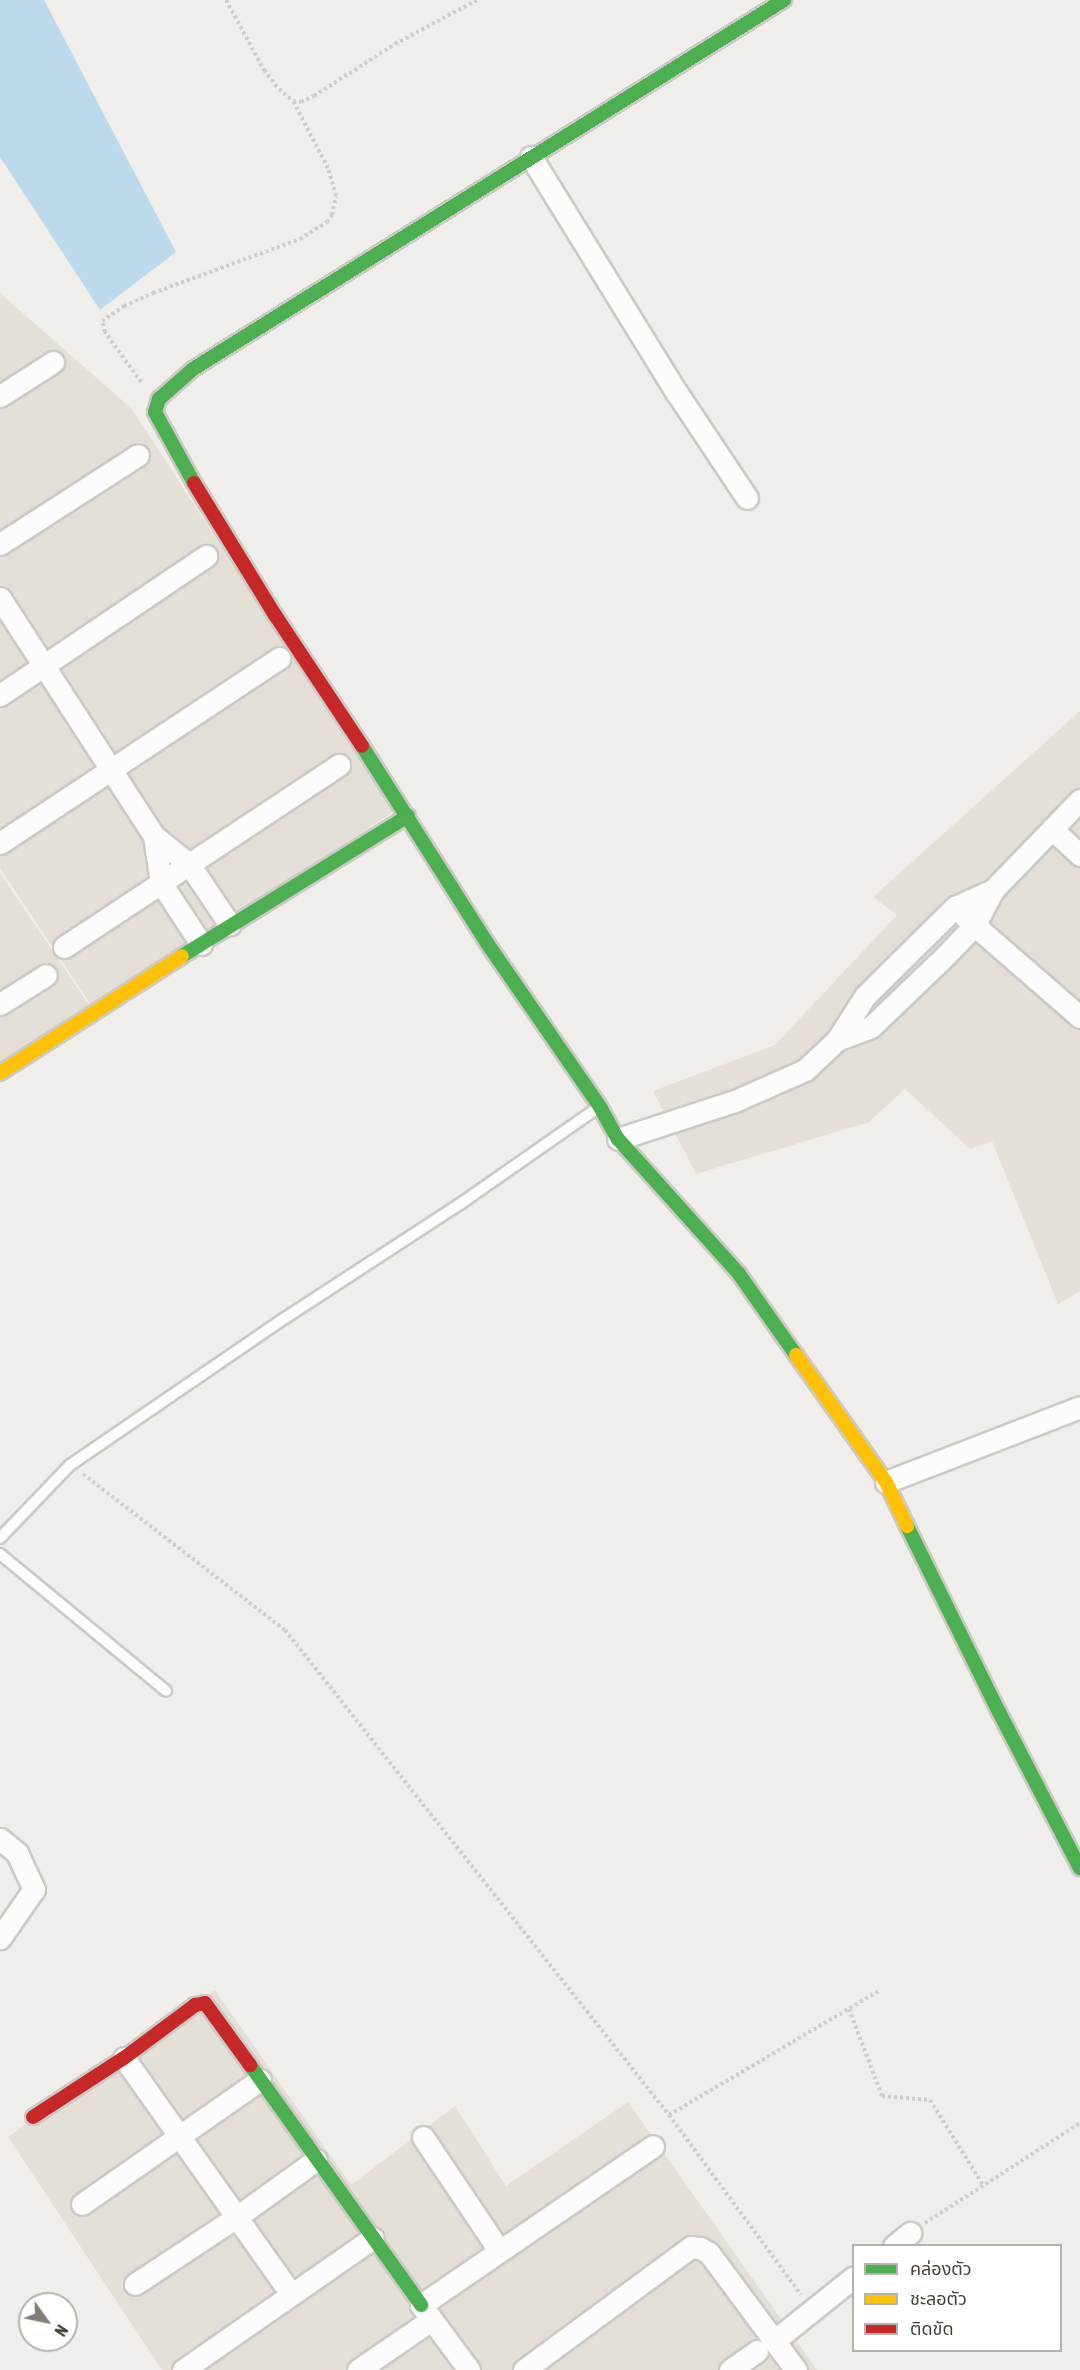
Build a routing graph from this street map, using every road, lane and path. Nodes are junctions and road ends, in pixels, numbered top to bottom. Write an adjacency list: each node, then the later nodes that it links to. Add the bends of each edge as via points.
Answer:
1 (226, 0): 4 (path, via 264,70)
2 (477, 0): 4 (path, via 395,44 314,96)
3 (784, 0): 5 (street)
4 (293, 101): 8 (path, via 328,168 336,196 327,222 300,239 153,293 102,321 105,332 138,378)
5 (531, 157): 8 (street, via 193,369); 10 (street, via 676,393)
6 (53, 362): 7 (street)
7 (0, 396)
8 (159, 399): 20 (street, via 155,412 172,447 275,615)
9 (138, 455): 11 (street)
10 (747, 498)
11 (0, 544)
12 (206, 556): 15 (street)
13 (0, 598): 15 (street)
14 (279, 658): 18 (street)
15 (44, 666): 16 (street); 18 (street)
16 (0, 695)
17 (339, 765): 25 (street)
18 (114, 770): 22 (street); 23 (street)
19 (1080, 800): 21 (street)
20 (408, 816): 29 (street); 38 (street, via 487,943)
21 (1052, 828): 24 (street); 27 (street)
22 (154, 836): 25 (street); 26 (street)
23 (0, 843)
24 (1080, 855)
25 (189, 864): 26 (street); 29 (street)
26 (161, 883): 31 (street); 32 (street)
27 (993, 890): 28 (street); 30 (street)
28 (955, 907): 30 (street); 36 (street, via 865,996)
29 (230, 925): 31 (street)
30 (974, 926): 35 (street); 36 (street, via 871,1027)
31 (201, 944): 37 (street)
32 (64, 947)
33 (46, 975): 34 (street)
34 (0, 1004)
35 (1080, 1017)
36 (837, 1040): 39 (street, via 805,1070 737,1100)
37 (0, 1073)
38 (600, 1107): 39 (street); 41 (lane)
39 (618, 1139): 42 (street, via 739,1274)
40 (1080, 1407): 42 (street)
41 (70, 1465): 43 (lane); 53 (path, via 285,1630)
42 (886, 1482): 47 (street)
43 (0, 1538)
44 (0, 1554): 45 (lane)
45 (166, 1691)
46 (0, 1839): 48 (street, via 17,1853 34,1889)
47 (1080, 1868)
48 (0, 1938)
49 (879, 1991): 50 (path)
50 (849, 2009): 53 (path); 60 (path, via 882,2096 930,2100)
51 (124, 2058): 52 (street, via 195,2005 205,2003); 54 (street); 56 (street)
52 (260, 2080): 56 (street); 59 (street)
53 (669, 2115): 69 (path)
54 (33, 2117)
55 (1080, 2123): 60 (path)
56 (180, 2135): 61 (street); 62 (street)
57 (423, 2137): 65 (street)
58 (653, 2146): 65 (street)
59 (316, 2160): 62 (street); 63 (street)
60 (983, 2186): 64 (path)
61 (82, 2204)
62 (237, 2216): 67 (street); 68 (street)
63 (373, 2238): 68 (street); 70 (street)
64 (902, 2239)
65 (499, 2250): 70 (street)
66 (852, 2279): 69 (street)
67 (135, 2284)
68 (291, 2294): 72 (street)
69 (812, 2310): 71 (street)
70 (426, 2312): 73 (street); 74 (street)
71 (765, 2346): 75 (street, via 709,2253 691,2247); 76 (street); 77 (street)
72 (183, 2370)
73 (358, 2370)
74 (468, 2370)
75 (524, 2370)
76 (730, 2370)
77 (796, 2370)

